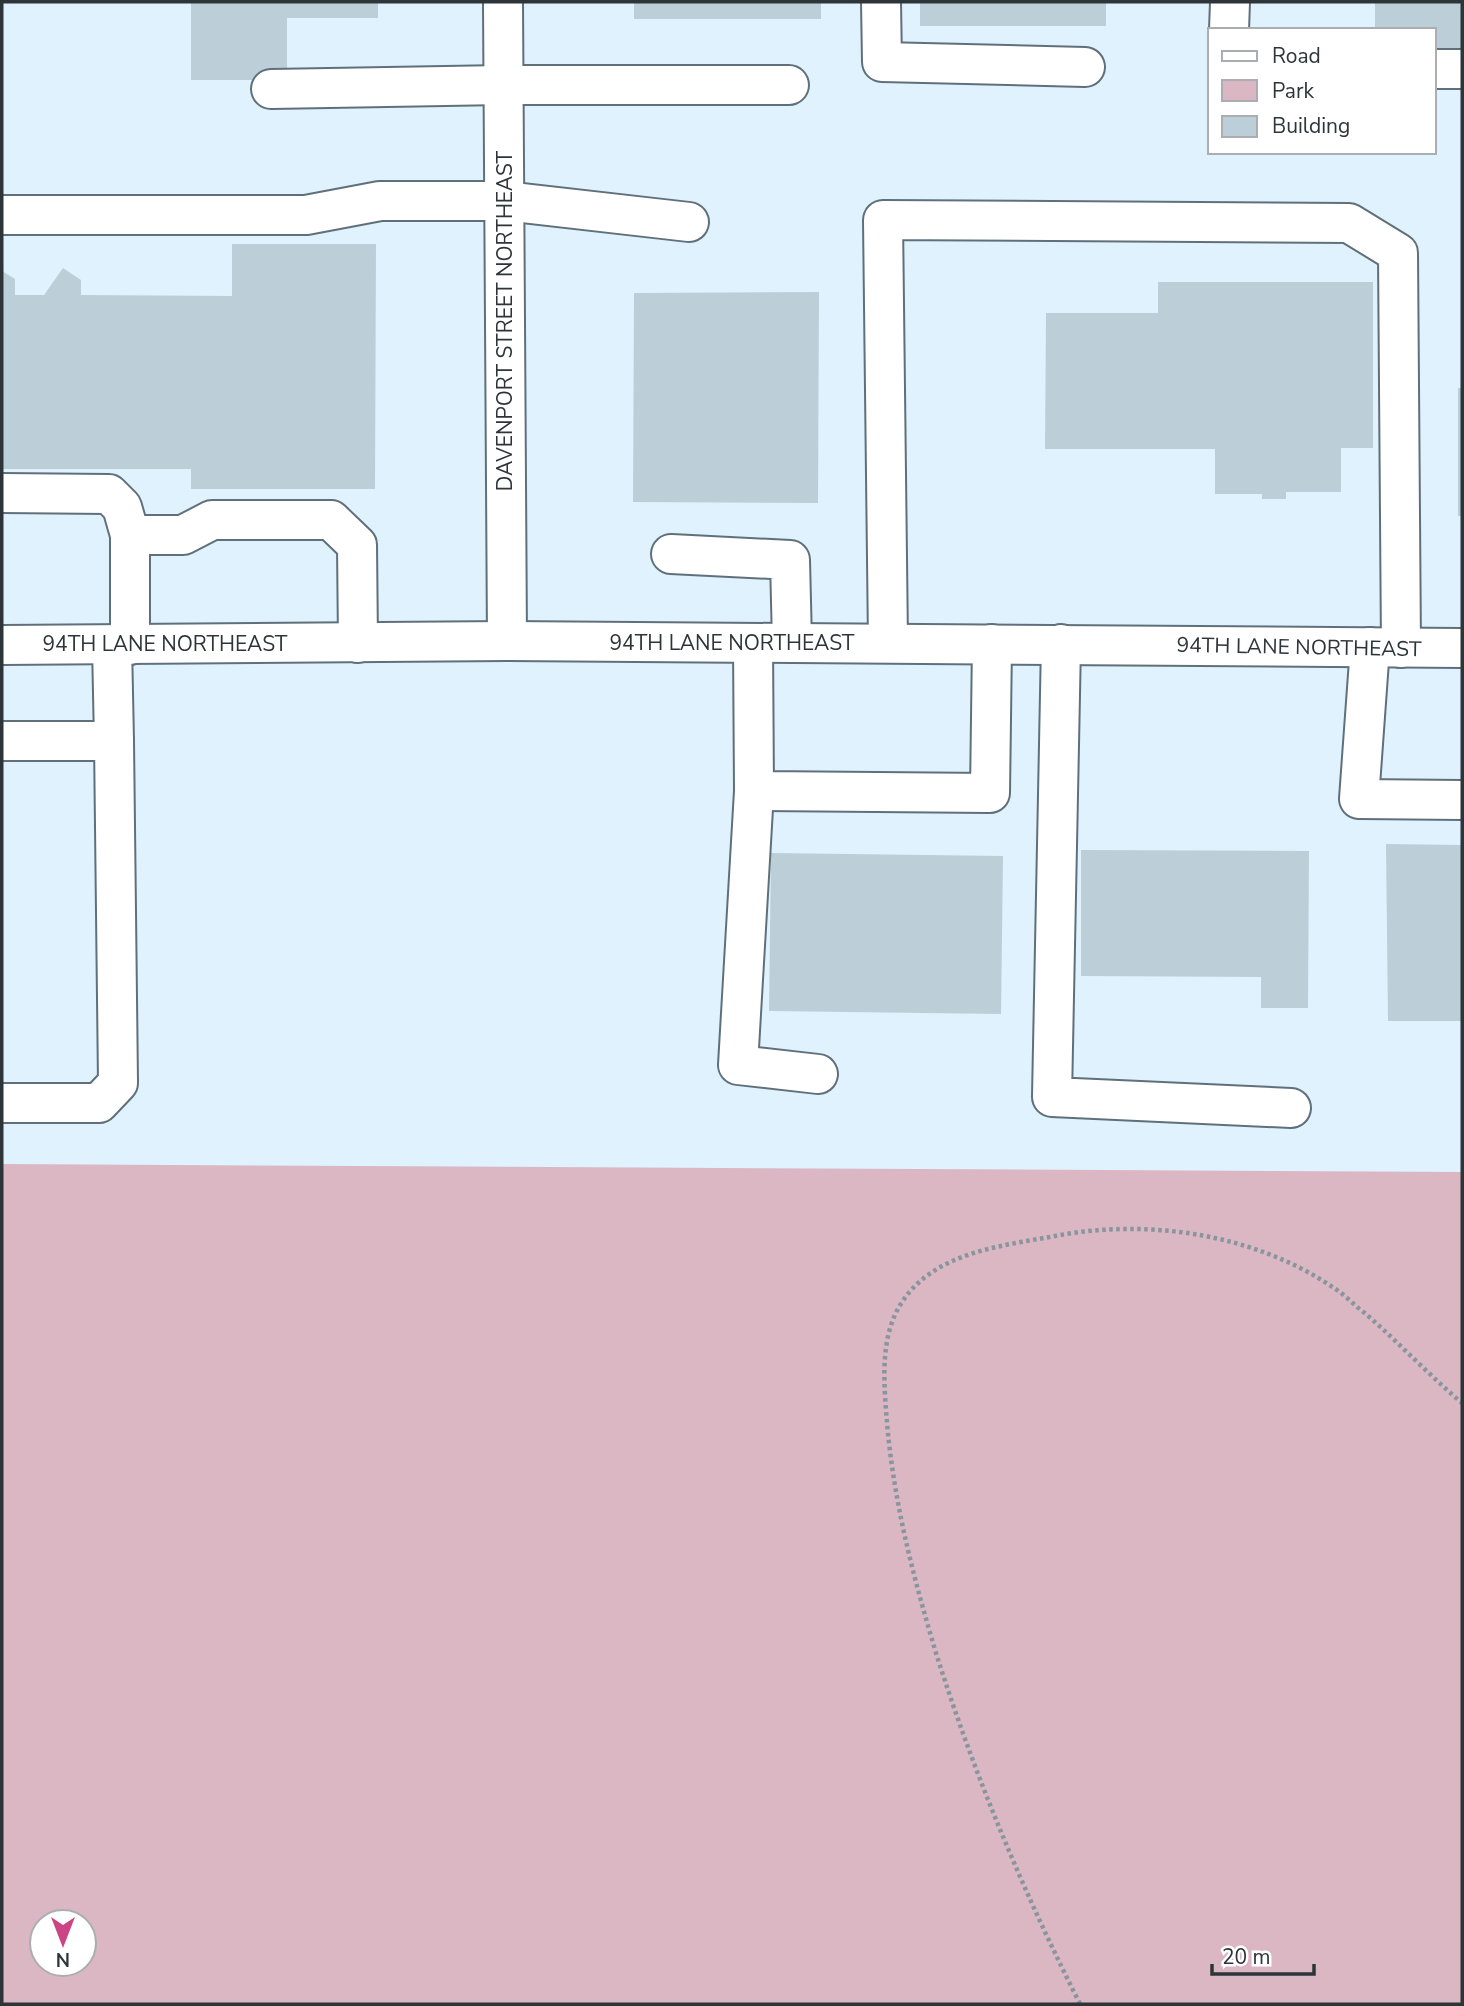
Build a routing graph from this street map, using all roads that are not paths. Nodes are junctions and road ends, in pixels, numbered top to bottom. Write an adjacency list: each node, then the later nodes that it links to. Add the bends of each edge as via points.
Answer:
1 (503, 2): 8 (street, DAVENPORT STREET NORTHEAST)
2 (881, 2): 5 (street, via 882,62)
3 (1230, 2): 4 (street)
4 (1229, 28)
5 (1085, 67)
6 (1436, 69): 7 (street)
7 (1462, 69)
8 (503, 85): 9 (street); 10 (street); 11 (street, DAVENPORT STREET NORTHEAST)
9 (789, 85)
10 (271, 89)
11 (504, 201): 12 (street, via 380,201 306,215); 13 (street); 17 (street, DAVENPORT STREET NORTHEAST)
12 (2, 215)
13 (689, 222)
14 (2, 493): 15 (street, via 109,494 122,507)
15 (130, 535): 18 (street, via 183,535 212,520 331,520 357,545); 25 (street)
16 (671, 554): 20 (street, via 790,559)
17 (507, 641): 18 (street, 94TH LANE NORTHEAST); 19 (street, 94TH LANE NORTHEAST)
18 (358, 643): 25 (street, 94TH LANE NORTHEAST)
19 (752, 643): 20 (street, 94TH LANE NORTHEAST); 30 (street)
20 (792, 643): 21 (street, 94TH LANE NORTHEAST)
21 (888, 643): 22 (street, 94TH LANE NORTHEAST); 26 (street, via 883,220 1349,223 1398,253)
22 (992, 644): 23 (street, 94TH LANE NORTHEAST); 30 (street, via 990,793)
23 (1061, 644): 26 (street, 94TH LANE NORTHEAST); 34 (street, via 1052,1097)
24 (2, 645): 25 (street, 94TH LANE NORTHEAST)
25 (121, 645): 29 (street)
26 (1385, 648): 27 (street, 94TH LANE NORTHEAST); 31 (street, via 1359,799)
27 (1462, 648)
28 (2, 741): 29 (street)
29 (114, 741): 33 (street, via 118,1083 99,1103)
30 (754, 791): 32 (street, via 738,1065)
31 (1462, 800)
32 (818, 1074)
33 (2, 1103)
34 (1291, 1108)

